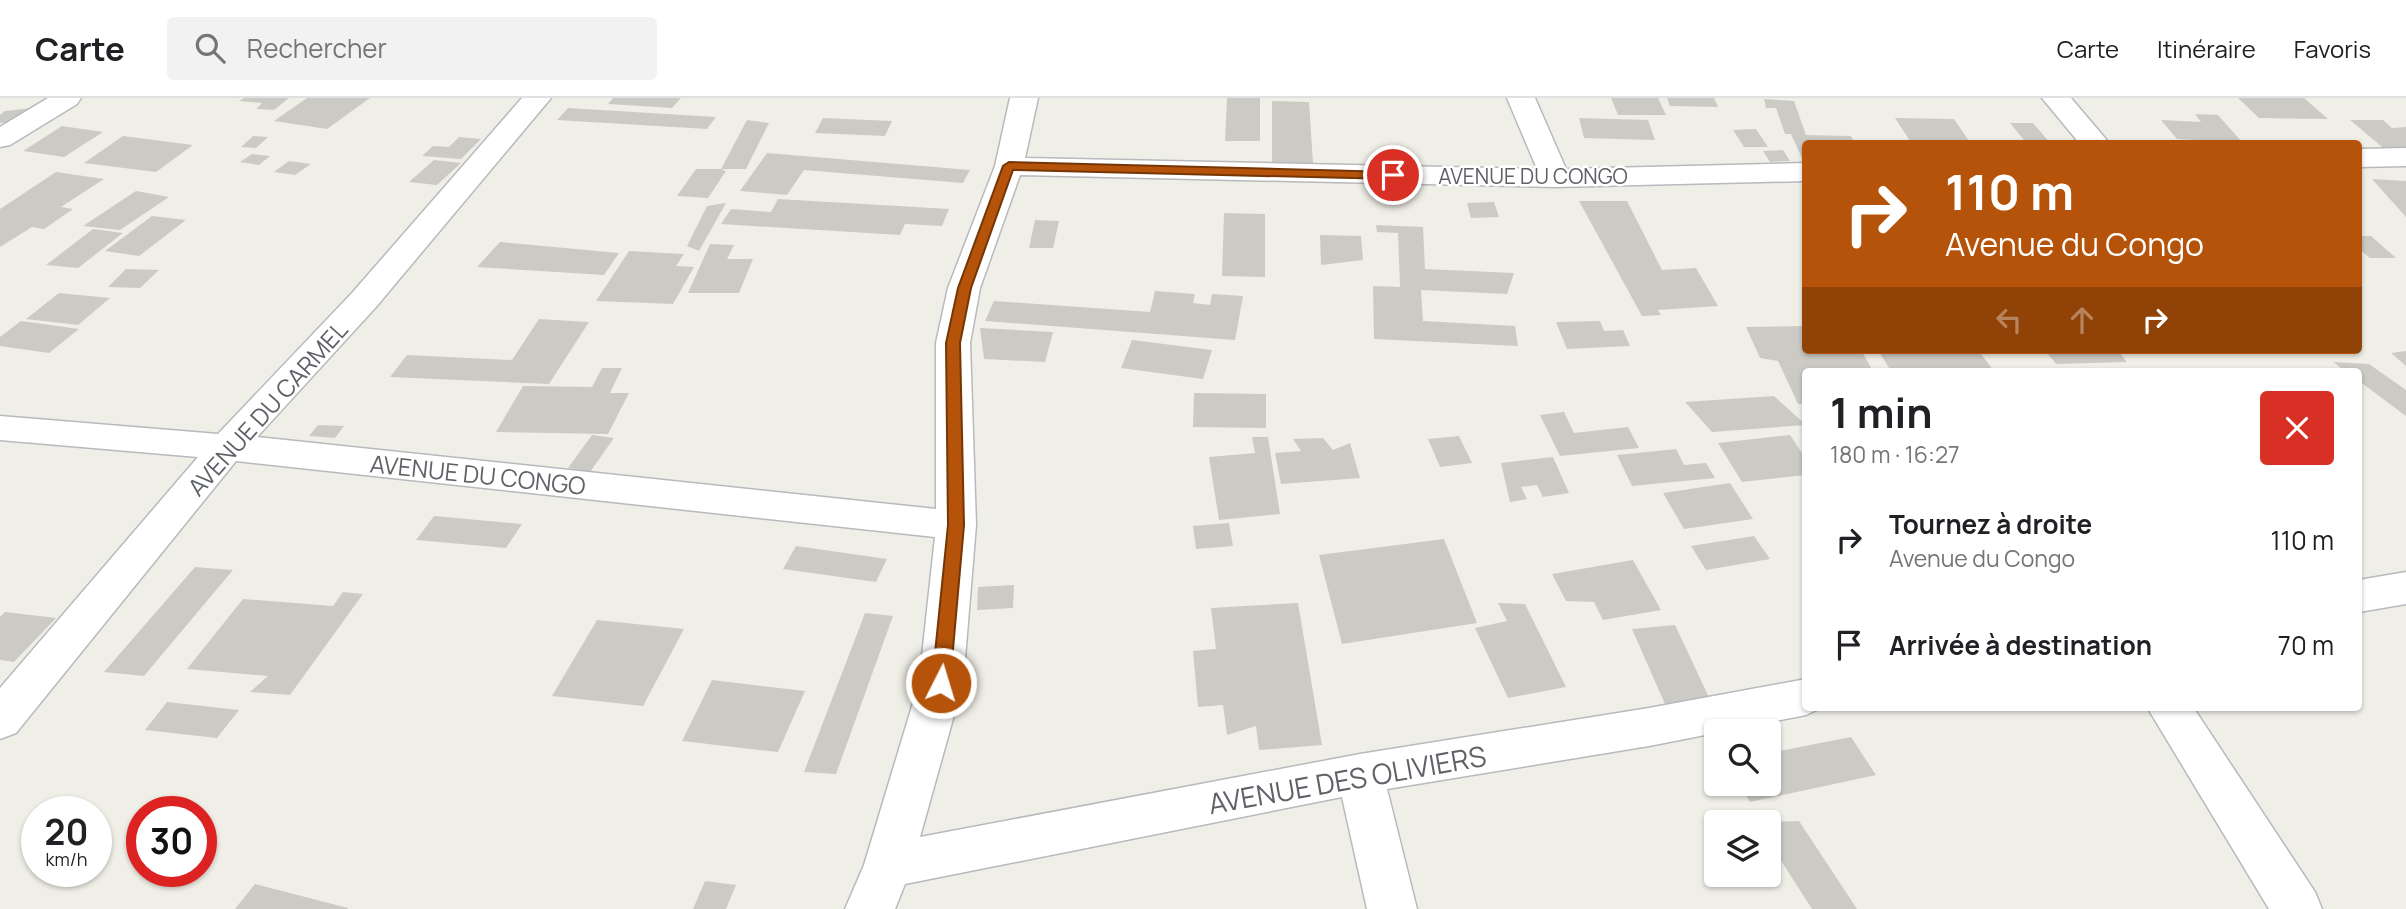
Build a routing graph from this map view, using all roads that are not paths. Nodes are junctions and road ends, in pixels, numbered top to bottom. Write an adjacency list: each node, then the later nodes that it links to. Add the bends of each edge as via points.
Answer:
1 (67, 98): 6 (street)
2 (537, 98): 14 (street, AVENUE DU CARMEL, via 364,300)
3 (1024, 98): 10 (street)
4 (1521, 98): 12 (street)
5 (2056, 98): 7 (street)
6 (0, 139)
7 (2093, 140)
8 (2406, 157): 9 (street)
9 (2362, 158)
10 (1009, 166): 12 (street, AVENUE DU CONGO); 15 (street, via 964,288 953,343)
11 (1802, 172): 12 (street, AVENUE DU CONGO)
12 (1555, 178)
13 (0, 428): 14 (street, AVENUE DU CONGO)
14 (227, 447): 15 (street, AVENUE DU CONGO); 20 (street, AVENUE DU CARMEL)
15 (956, 525): 22 (street, via 941,683)
16 (2406, 589): 17 (street)
17 (2362, 596)
18 (1802, 698): 21 (street, AVENUE DES OLIVIERS)
19 (2172, 711): 25 (street)
20 (0, 720)
21 (1360, 774): 22 (street, AVENUE DES OLIVIERS); 24 (street)
22 (888, 866): 23 (street)
23 (870, 909)
24 (1391, 909)
25 (2297, 909)

